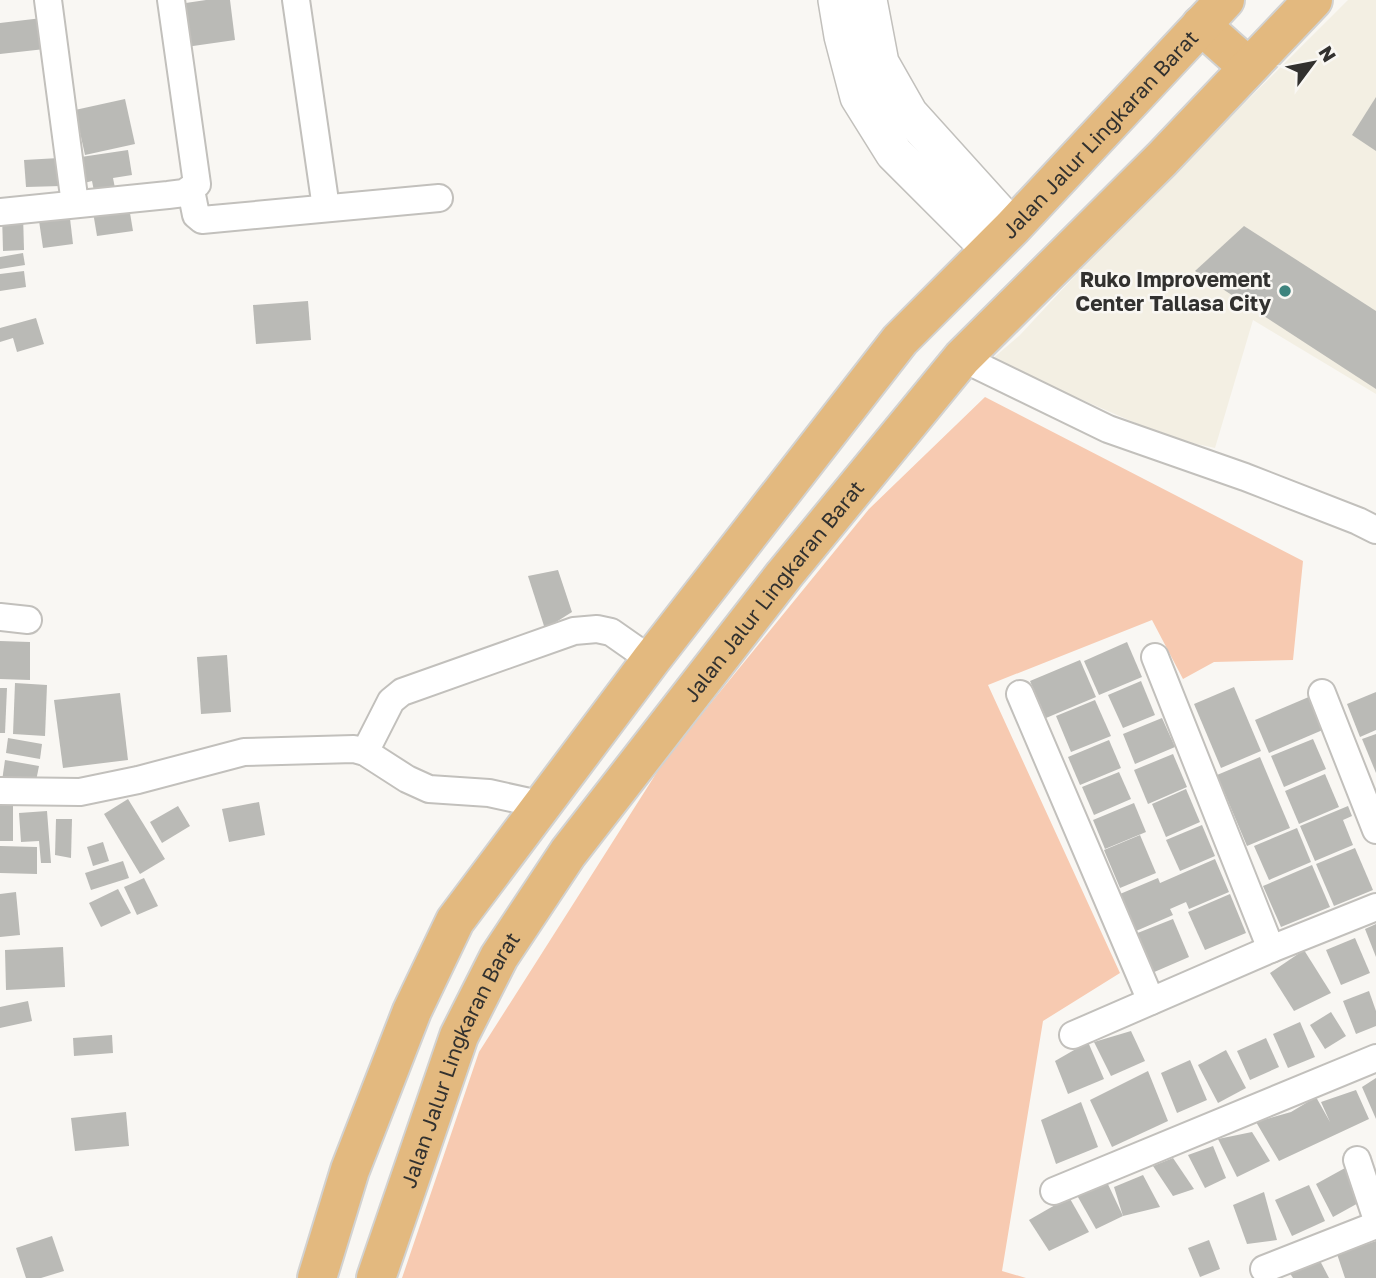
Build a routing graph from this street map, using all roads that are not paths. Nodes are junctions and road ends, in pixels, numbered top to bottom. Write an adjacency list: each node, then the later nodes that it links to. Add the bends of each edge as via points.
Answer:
1 (48, 0): 11 (street)
2 (171, 0): 9 (street, via 197,184)
3 (296, 0): 12 (street)
4 (837, 0): 14 (main road, via 859,97 894,153)
5 (868, 0): 14 (main road, via 880,63 909,114)
6 (1313, 0): 8 (main road, Jalan Jalur Lingkaran Barat)
7 (1213, 12): 8 (main road); 14 (main road, Jalan Jalur Lingkaran Barat)
8 (1248, 68): 15 (main road, Jalan Jalur Lingkaran Barat)
9 (191, 190): 11 (street); 12 (street, via 196,215 202,220)
10 (439, 198): 12 (street)
11 (75, 204): 13 (street)
12 (326, 208)
13 (0, 212)
14 (1001, 239): 20 (main road, Jalan Jalur Lingkaran Barat, via 900,340)
15 (962, 358): 16 (street, via 1108,429); 38 (main road, Jalan Jalur Lingkaran Barat, via 784,575 576,843 499,957 458,1037)
16 (1376, 530)
17 (0, 617): 18 (street)
18 (28, 620)
19 (1155, 657): 28 (street)
20 (651, 660): 23 (street, via 611,632 574,631 402,692 391,701); 25 (main road, Jalan Jalur Lingkaran Barat)
21 (1322, 693): 26 (street)
22 (1020, 694): 29 (street)
23 (365, 752): 24 (street, via 354,748 244,752 80,792); 25 (street, via 429,789 489,793)
24 (0, 791)
25 (543, 805): 37 (main road, Jalan Jalur Lingkaran Barat, via 455,921 444,943 412,1011 350,1170)
26 (1376, 831)
27 (1376, 906): 28 (street)
28 (1271, 948): 29 (street)
29 (1152, 1001): 30 (street)
30 (1073, 1035)
31 (1376, 1058): 33 (street)
32 (1357, 1160): 34 (street)
33 (1054, 1191)
34 (1376, 1217)
35 (1376, 1225): 36 (street)
36 (1264, 1269)
37 (317, 1278)
38 (376, 1278)

